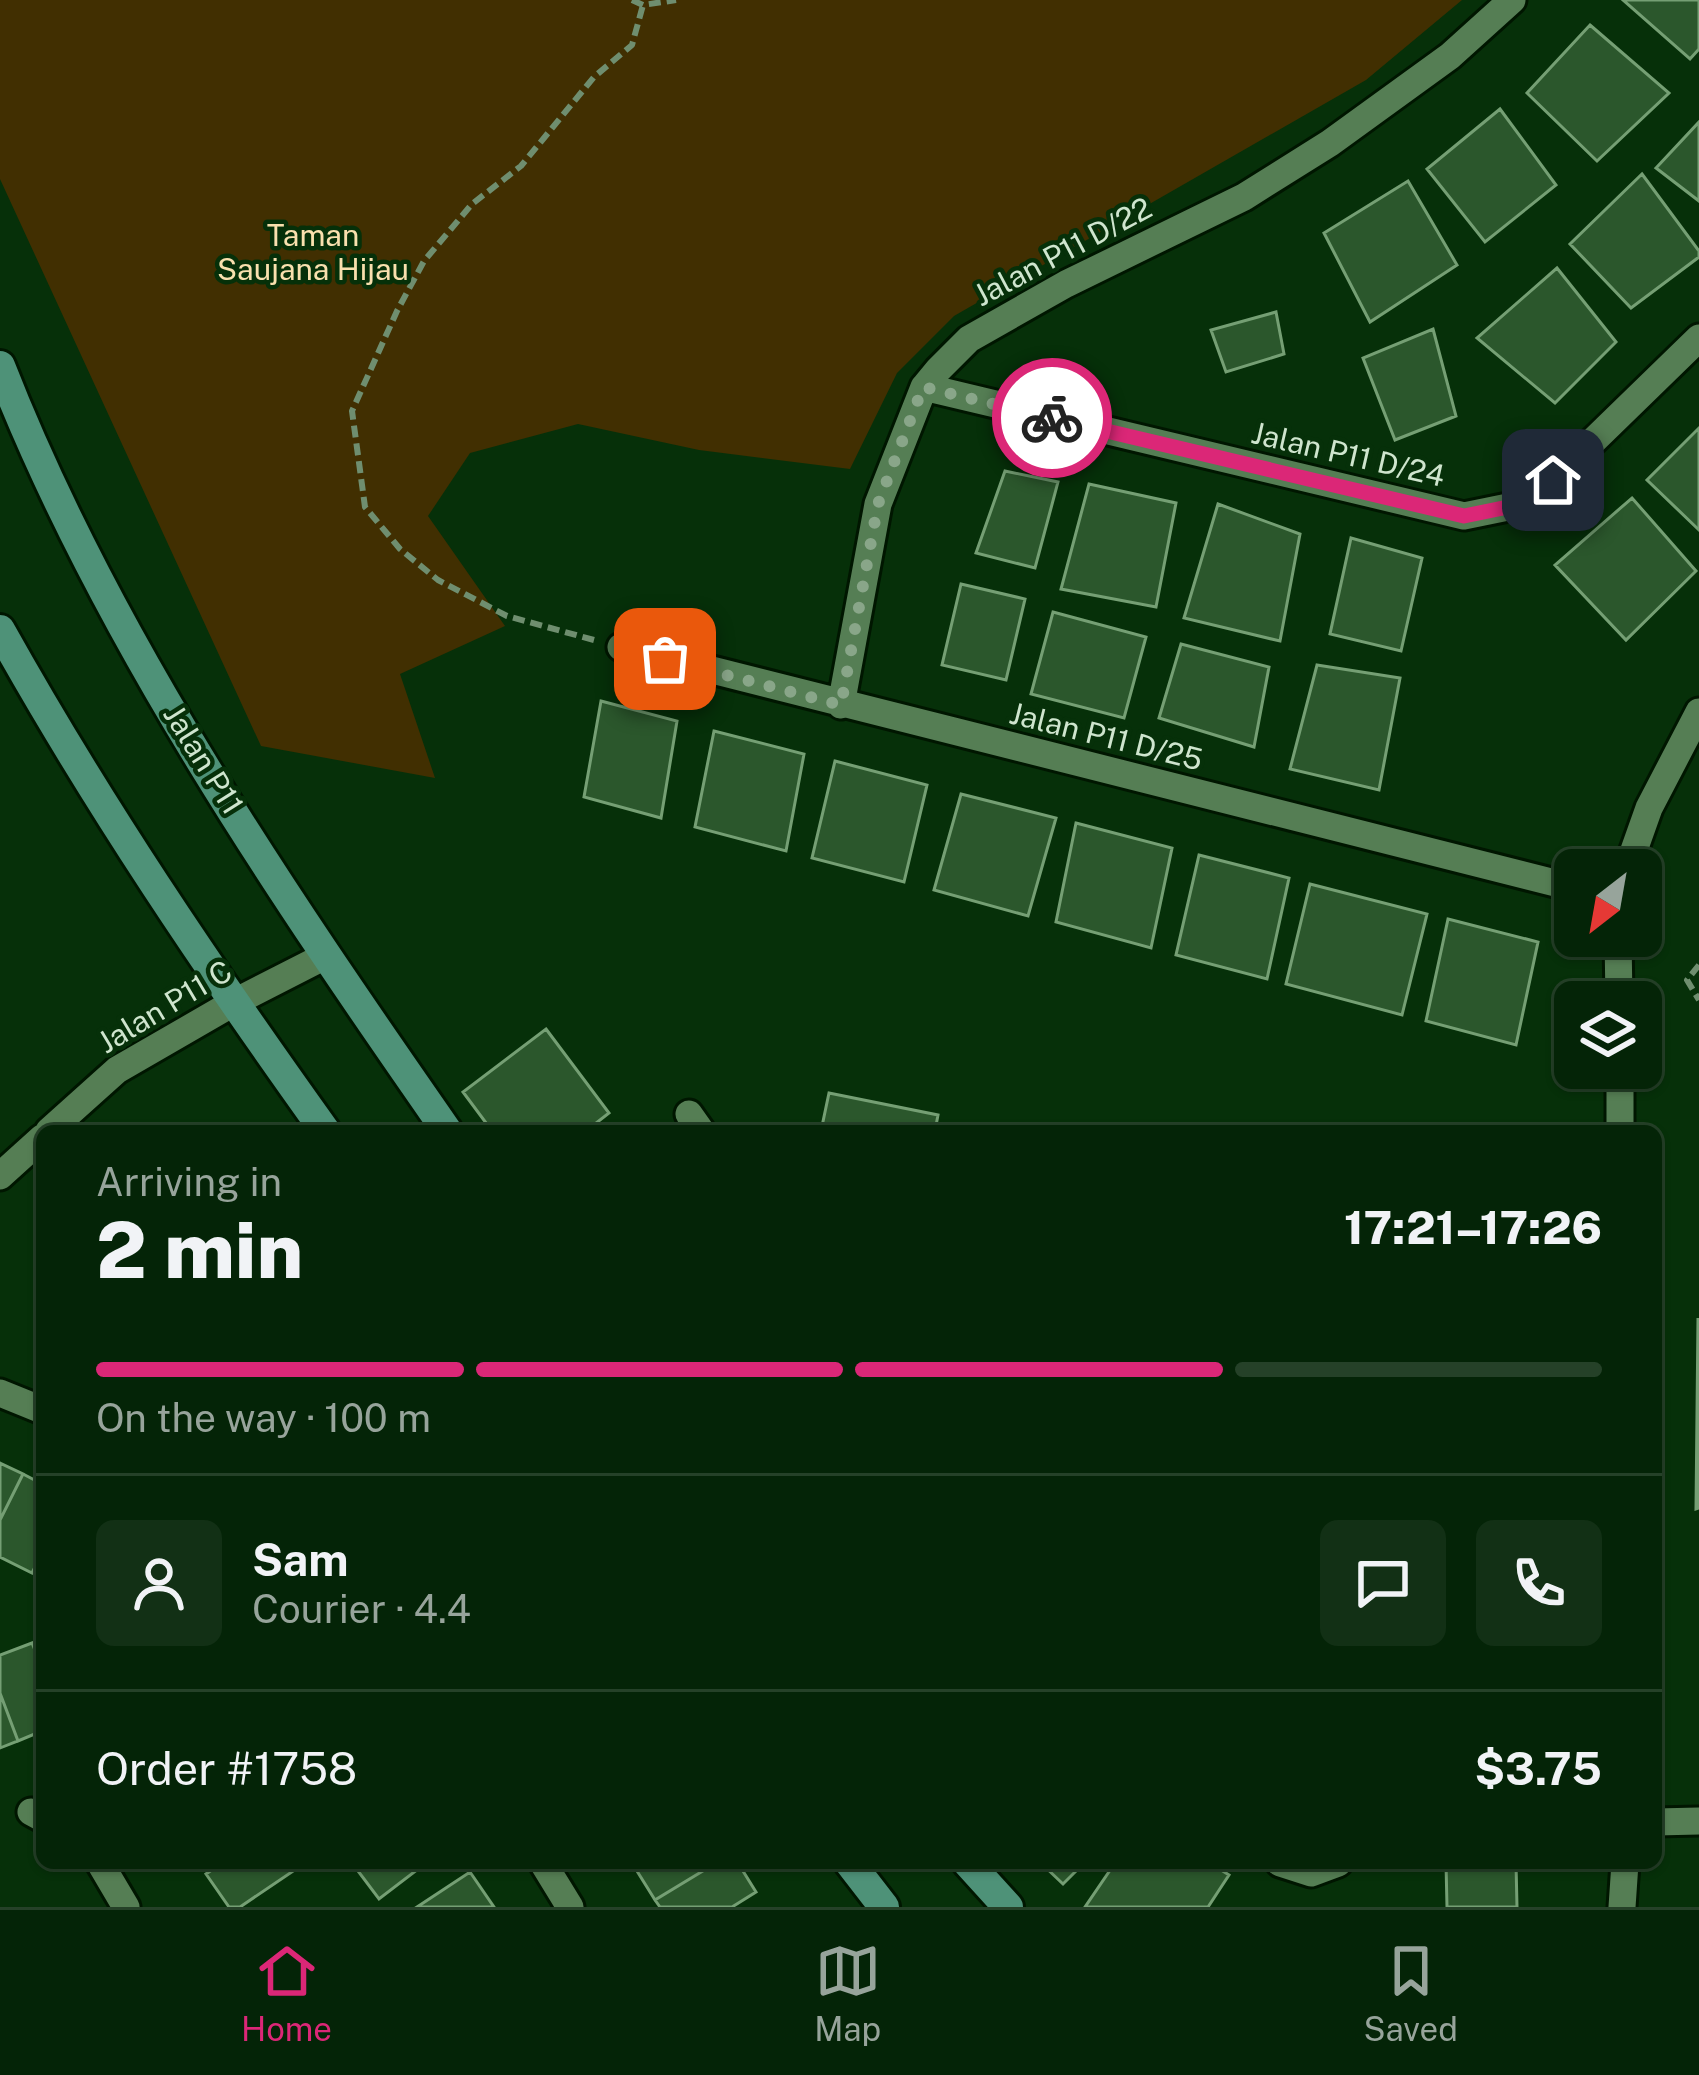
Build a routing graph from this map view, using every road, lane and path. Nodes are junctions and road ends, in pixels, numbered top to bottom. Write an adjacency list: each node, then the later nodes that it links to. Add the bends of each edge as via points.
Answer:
1 (632, 0): 4 (path)
2 (676, 0): 4 (path)
3 (1512, 0): 7 (street, Jalan P11 D/22, via 1450,56 1330,142 1244,197 969,339)
4 (643, 5): 9 (path, via 632,45 424,261 352,411 365,507 400,549 438,580 507,616)
5 (1699, 338): 7 (street, Jalan P11 D/24, via 1553,480 1508,507 1464,516)
6 (0, 366): 14 (main road, Jalan P11, via 94,573)
7 (923, 387): 10 (street, Jalan P11 D/22, via 878,504)
8 (0, 630): 17 (main road)
9 (621, 647): 10 (street, Jalan P11 D/25)
10 (841, 705): 13 (street, Jalan P11 D/25)
11 (1699, 712): 12 (street)
12 (1634, 849)
13 (1554, 883)
14 (325, 956): 17 (street, Jalan P11 C); 21 (main road, Jalan P11)
15 (1699, 965): 16 (path, via 1687,980)
16 (1699, 1000)
17 (233, 1003): 19 (street, Jalan P11 C, via 116,1070); 20 (main road)
18 (1620, 1089): 22 (street)
19 (56, 1125)
20 (321, 1125)
21 (443, 1125)
22 (1620, 1125)
23 (36, 1143): 24 (street)
24 (0, 1176)
25 (0, 1394): 26 (street)
26 (36, 1408)
27 (1662, 1822): 28 (street)
28 (1699, 1822)
29 (105, 1869): 34 (street)
30 (547, 1869): 35 (street)
31 (855, 1869): 36 (main road)
32 (973, 1869): 37 (main road)
33 (1624, 1869): 38 (street)
34 (126, 1907)
35 (571, 1907)
36 (884, 1907)
37 (1008, 1907)
38 (1622, 1907)

